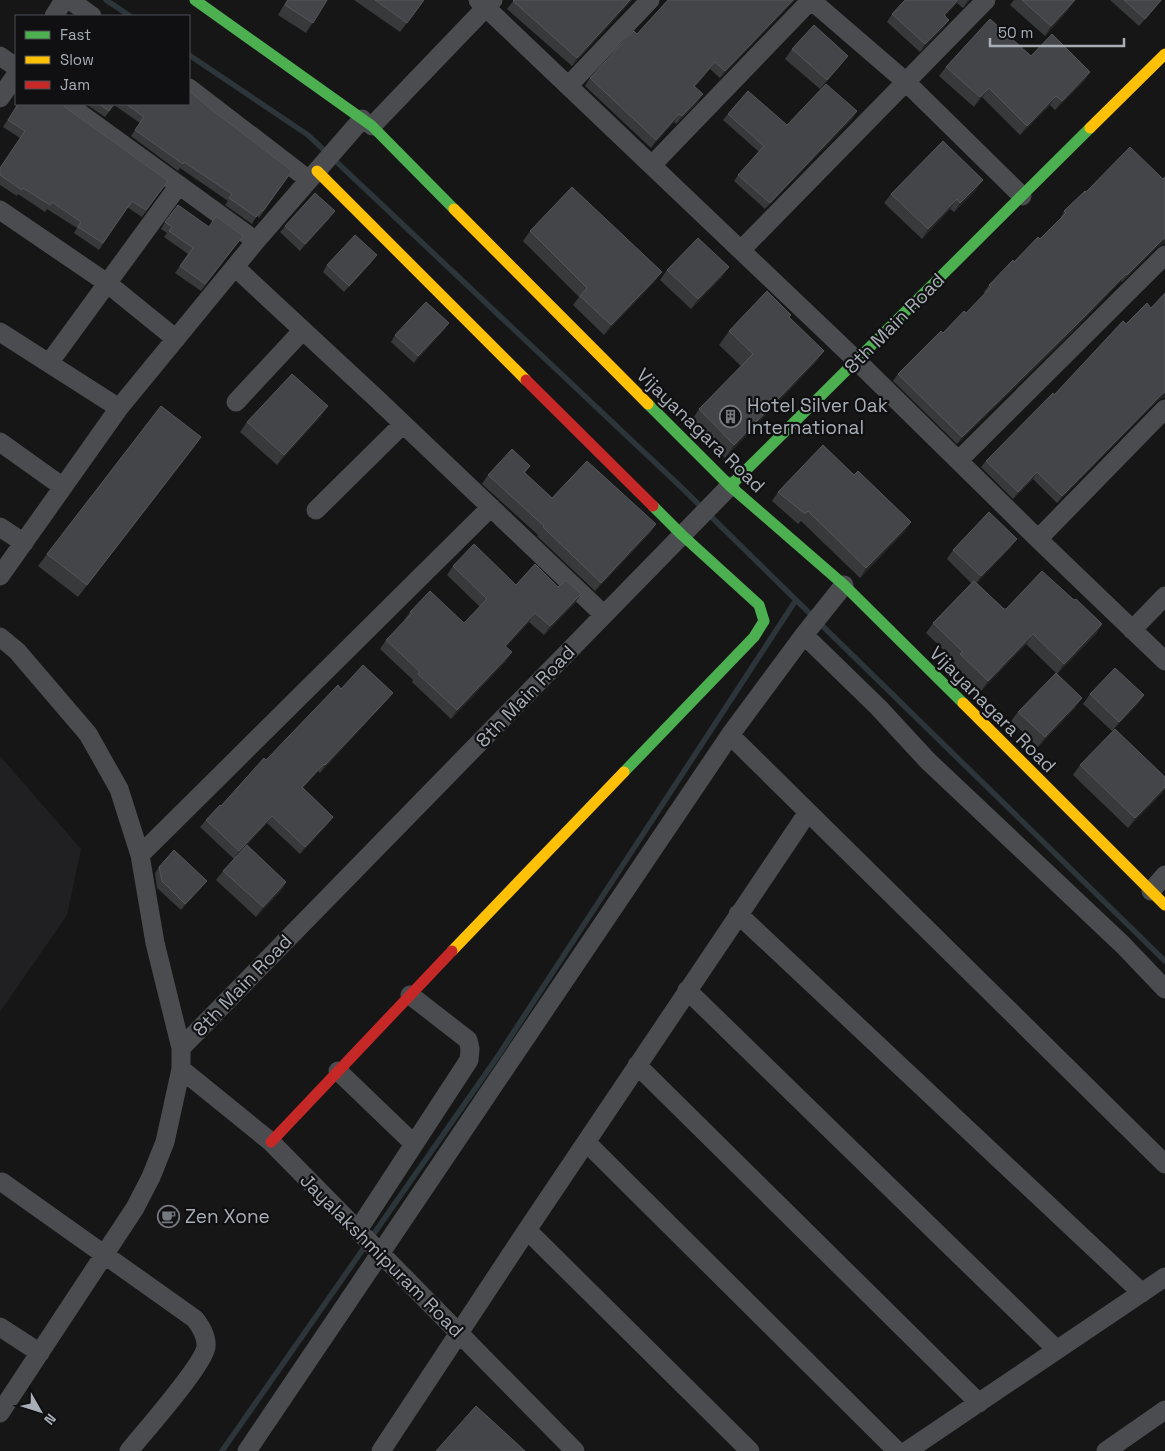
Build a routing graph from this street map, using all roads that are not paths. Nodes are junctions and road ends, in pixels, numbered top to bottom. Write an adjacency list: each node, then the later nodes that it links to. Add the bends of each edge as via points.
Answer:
1 (64, 0): 8 (street)
2 (70, 0): 9 (street)
3 (195, 0): 19 (street, Vijayanagara Road)
4 (650, 0): 15 (street)
5 (811, 0): 14 (street); 20 (street)
6 (986, 0): 14 (street)
7 (486, 2): 15 (street); 19 (street)
8 (55, 15)
9 (91, 15)
10 (0, 56): 12 (street)
11 (1163, 59): 23 (street, 8th Main Road)
12 (15, 66)
13 (15, 76): 17 (street)
14 (906, 82): 23 (street); 26 (street)
15 (569, 85): 20 (street)
16 (190, 89): 21 (street)
17 (0, 98)
18 (68, 105): 22 (street)
19 (367, 122): 21 (street); 41 (street, Vijayanagara Road)
20 (652, 165): 26 (street)
21 (313, 175): 25 (street); 46 (street)
22 (179, 185): 25 (street); 29 (street)
23 (1022, 196): 33 (street, 8th Main Road)
24 (0, 210): 29 (street)
25 (256, 241): 28 (street)
26 (741, 250): 33 (street)
27 (1165, 255): 40 (street)
28 (235, 267): 30 (street); 32 (street)
29 (108, 283): 32 (street); 34 (street)
30 (303, 330): 35 (street); 38 (street)
31 (0, 332): 34 (street)
32 (176, 339): 36 (street)
33 (856, 360): 40 (street); 41 (street, 8th Main Road)
34 (49, 363): 36 (street)
35 (236, 402)
36 (119, 408): 42 (street)
37 (1165, 409): 47 (street)
38 (403, 424): 43 (street); 44 (street)
39 (0, 442): 42 (street)
40 (959, 460): 47 (street)
41 (730, 486): 46 (street, 8th Main Road); 50 (street, Vijayanagara Road)
42 (63, 487): 48 (street)
43 (491, 507): 52 (street); 59 (street)
44 (316, 510)
45 (0, 527): 48 (street)
46 (682, 535): 52 (street, 8th Main Road); 66 (street, via 759,605 764,621 754,637)
47 (1038, 539): 53 (street)
48 (24, 543): 49 (street)
49 (0, 576)
50 (844, 585): 54 (street); 61 (street, Vijayanagara Road)
51 (1165, 596): 53 (street)
52 (604, 615): 67 (street, 8th Main Road)
53 (1132, 630): 56 (street)
54 (804, 636): 57 (street); 64 (street, via 879,708 927,760 1123,945)
55 (0, 637): 59 (street, via 17,651 88,734 119,789)
56 (1165, 661)
57 (730, 735): 58 (street); 78 (street)
58 (808, 812): 63 (street); 74 (street)
59 (140, 855): 67 (street, via 155,943)
60 (1165, 875): 61 (street)
61 (1151, 892): 62 (street, Vijayanagara Road)
62 (1165, 905)
63 (738, 914): 65 (street); 81 (street)
64 (1165, 989)
65 (687, 990): 68 (street); 84 (street)
66 (410, 995): 70 (street); 73 (street, via 468,1040 470,1049 469,1060)
67 (181, 1048): 69 (street, 8th Main Road)
68 (638, 1065): 72 (street); 86 (street)
69 (181, 1069): 71 (street, Jayalakshmipuram Road); 79 (street, 8th Main Road, via 165,1142 151,1177)
70 (338, 1071): 71 (street); 73 (street)
71 (271, 1142): 76 (street, Jayalakshmipuram Road)
72 (586, 1142): 77 (street); 94 (street)
73 (414, 1144): 76 (street)
74 (1165, 1164)
75 (2, 1182): 79 (street)
76 (358, 1230): 78 (street, Jayalakshmipuram Road)
77 (527, 1230): 83 (street); 93 (street)
78 (381, 1254): 83 (street, Jayalakshmipuram Road); 90 (street)
79 (104, 1256): 85 (street, 8th Main Road); 89 (street, via 195,1319 204,1330 206,1348 196,1367)
80 (1165, 1277): 81 (street)
81 (1142, 1293): 84 (street)
82 (0, 1327): 85 (street)
83 (458, 1333): 91 (street); 92 (street, Jayalakshmipuram Road)
84 (1057, 1350): 86 (street)
85 (40, 1353): 88 (street, 8th Main Road)
86 (979, 1403): 95 (street)
87 (1165, 1410): 96 (street)
88 (0, 1413)
89 (129, 1451)
90 (247, 1451)
91 (381, 1451)
92 (575, 1451)
93 (750, 1451)
94 (897, 1451)
95 (907, 1451)
96 (1106, 1451)

